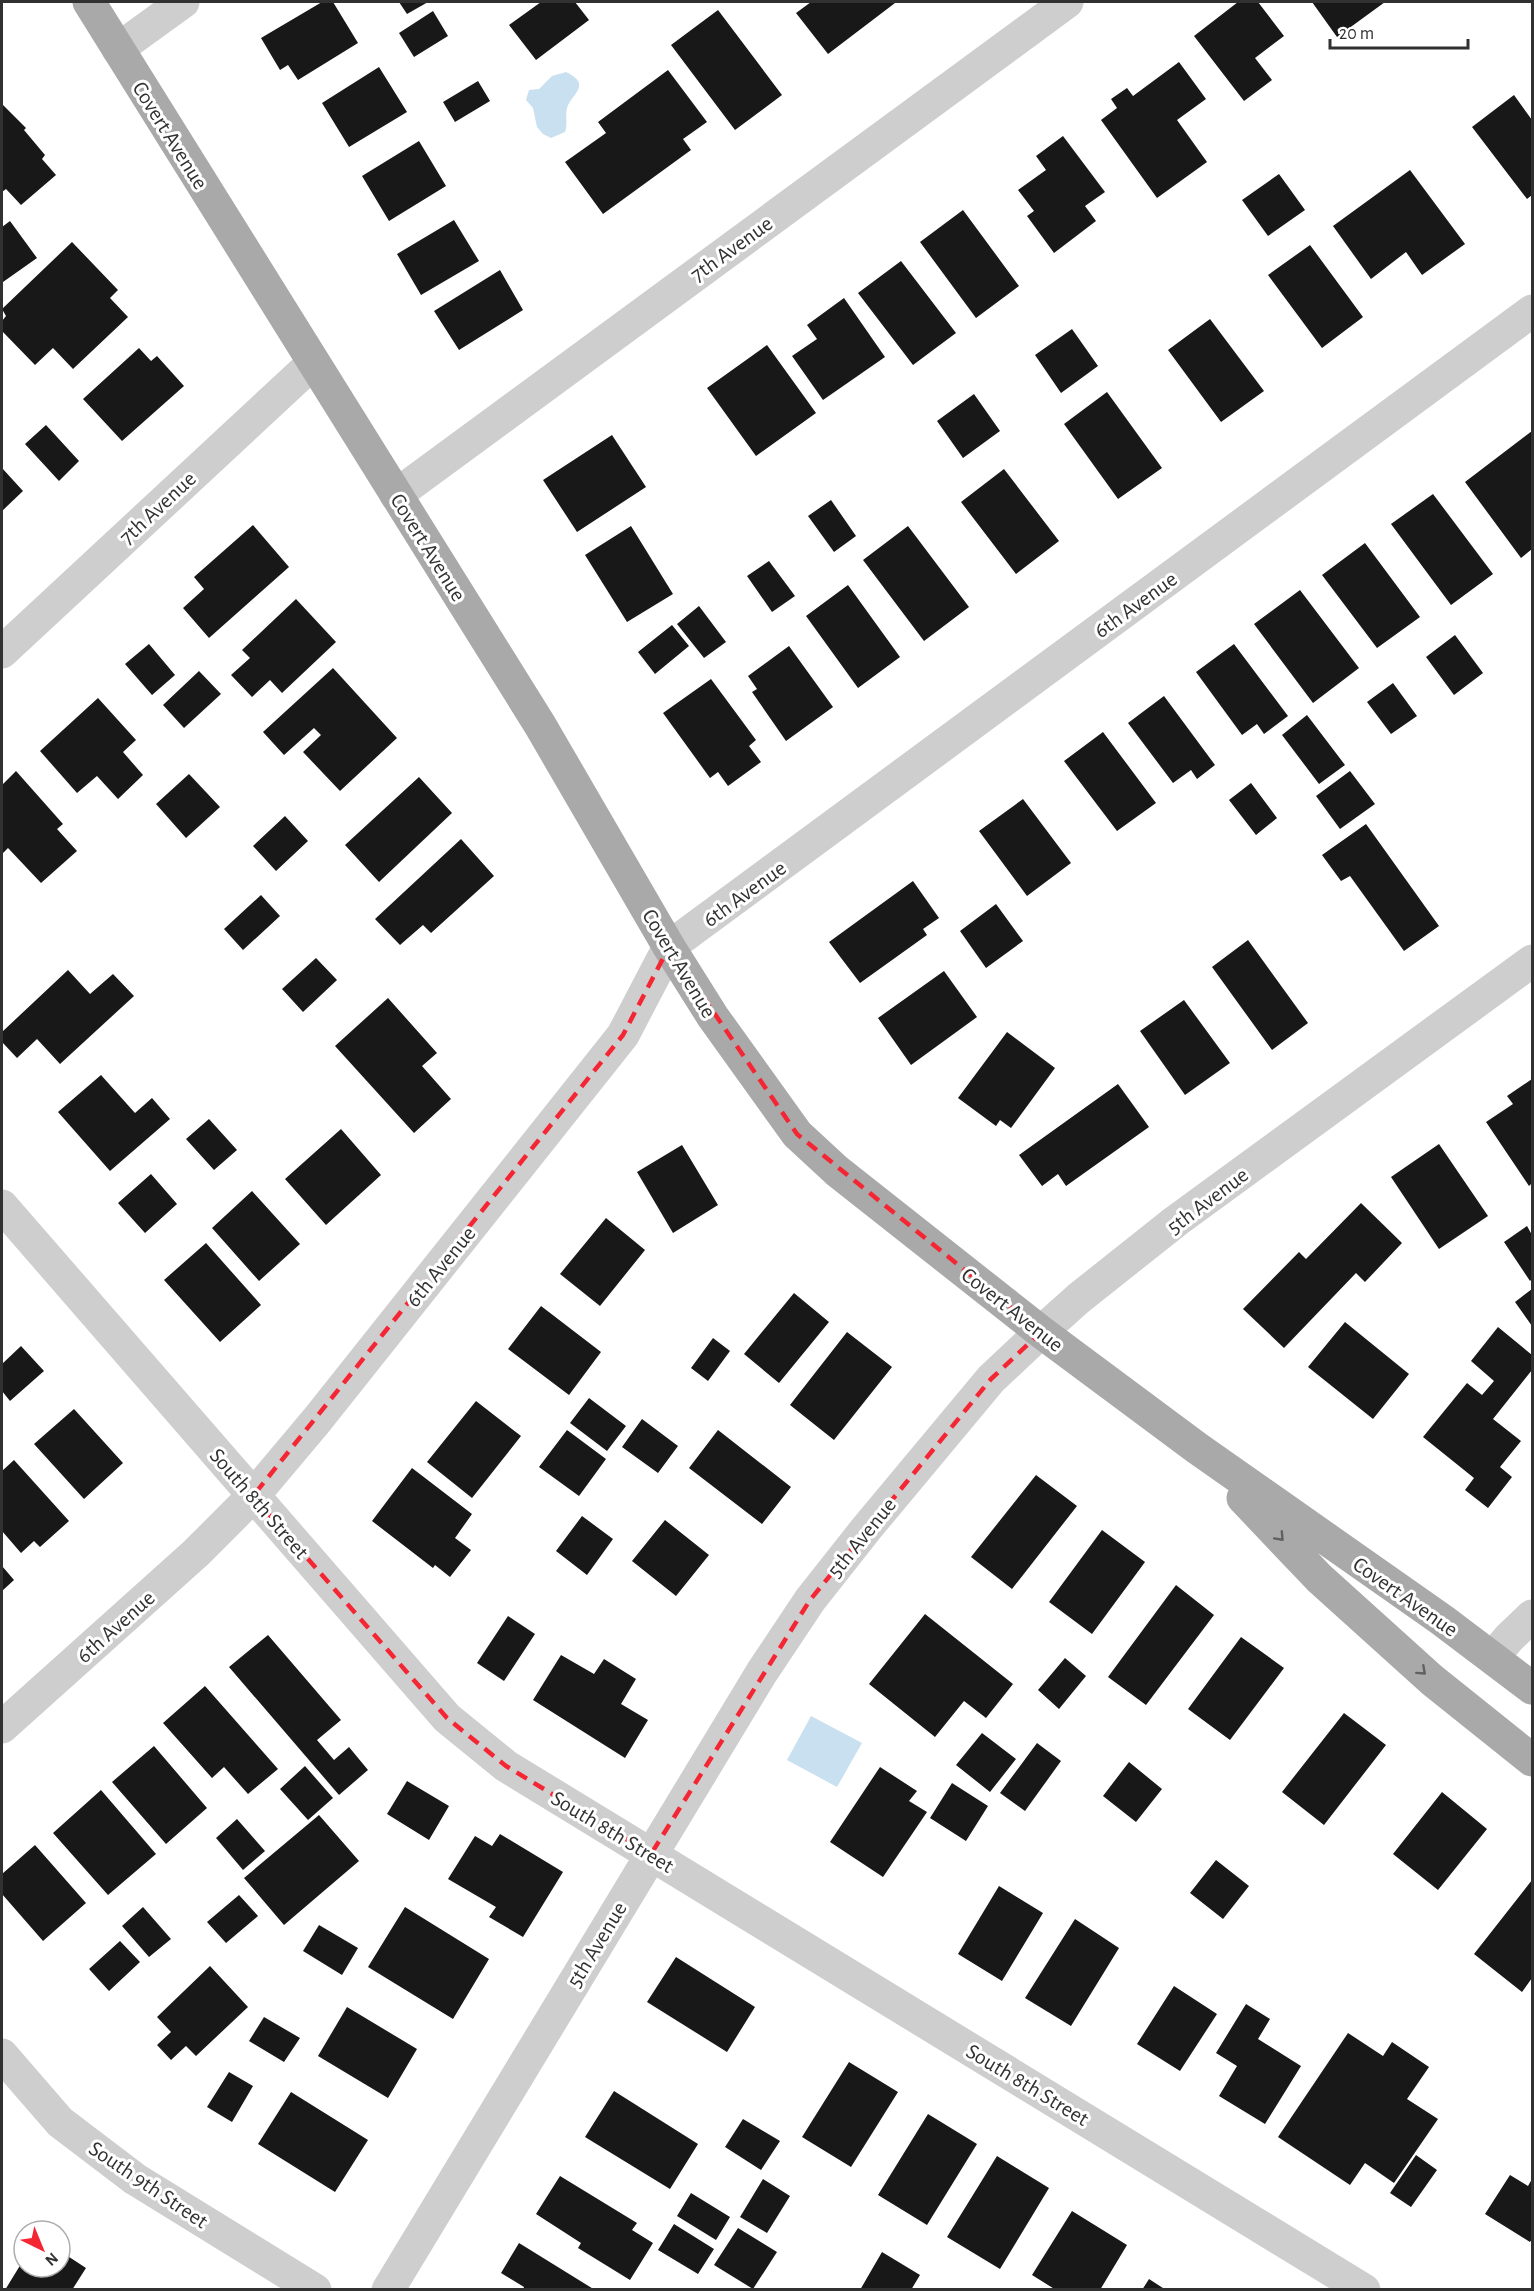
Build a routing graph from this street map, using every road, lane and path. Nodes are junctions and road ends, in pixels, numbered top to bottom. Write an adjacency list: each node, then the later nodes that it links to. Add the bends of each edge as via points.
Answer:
1 (89, 2): 4 (main road, Covert Avenue)
2 (183, 2): 4 (street)
3 (1066, 2): 7 (street, 7th Avenue)
4 (118, 49): 6 (main road, Covert Avenue)
5 (1533, 311): 9 (street, 6th Avenue)
6 (313, 363): 7 (main road, Covert Avenue); 8 (street, 7th Avenue)
7 (396, 495): 9 (main road, Covert Avenue, via 540,724)
8 (2, 652)
9 (669, 947): 12 (main road, Covert Avenue, via 767,1095 810,1147); 14 (street, 6th Avenue, via 623,1035)
10 (1533, 961): 12 (street, 5th Avenue, via 1176,1221)
11 (2, 1206): 14 (street, South 8th Street)
12 (1041, 1332): 13 (main road, Covert Avenue); 20 (street, 5th Avenue, via 991,1379 810,1600)
13 (1197, 1448): 16 (main road, Covert Avenue); 19 (main road, one-way to 19, via 1319,1578 1448,1693)
14 (253, 1496): 18 (street, 6th Avenue, via 196,1553); 20 (street, South 8th Street, via 447,1718 506,1766)
15 (1533, 1616): 16 (street)
16 (1493, 1657): 17 (main road, Covert Avenue)
17 (1533, 1688)
18 (2, 1727)
19 (1533, 1760)
20 (651, 1854): 23 (street, 5th Avenue); 24 (street, South 8th Street)
21 (2, 2055): 22 (street, South 9th Street, via 60,2122 126,2172)
22 (315, 2289)
23 (387, 2289)
24 (1364, 2289)

